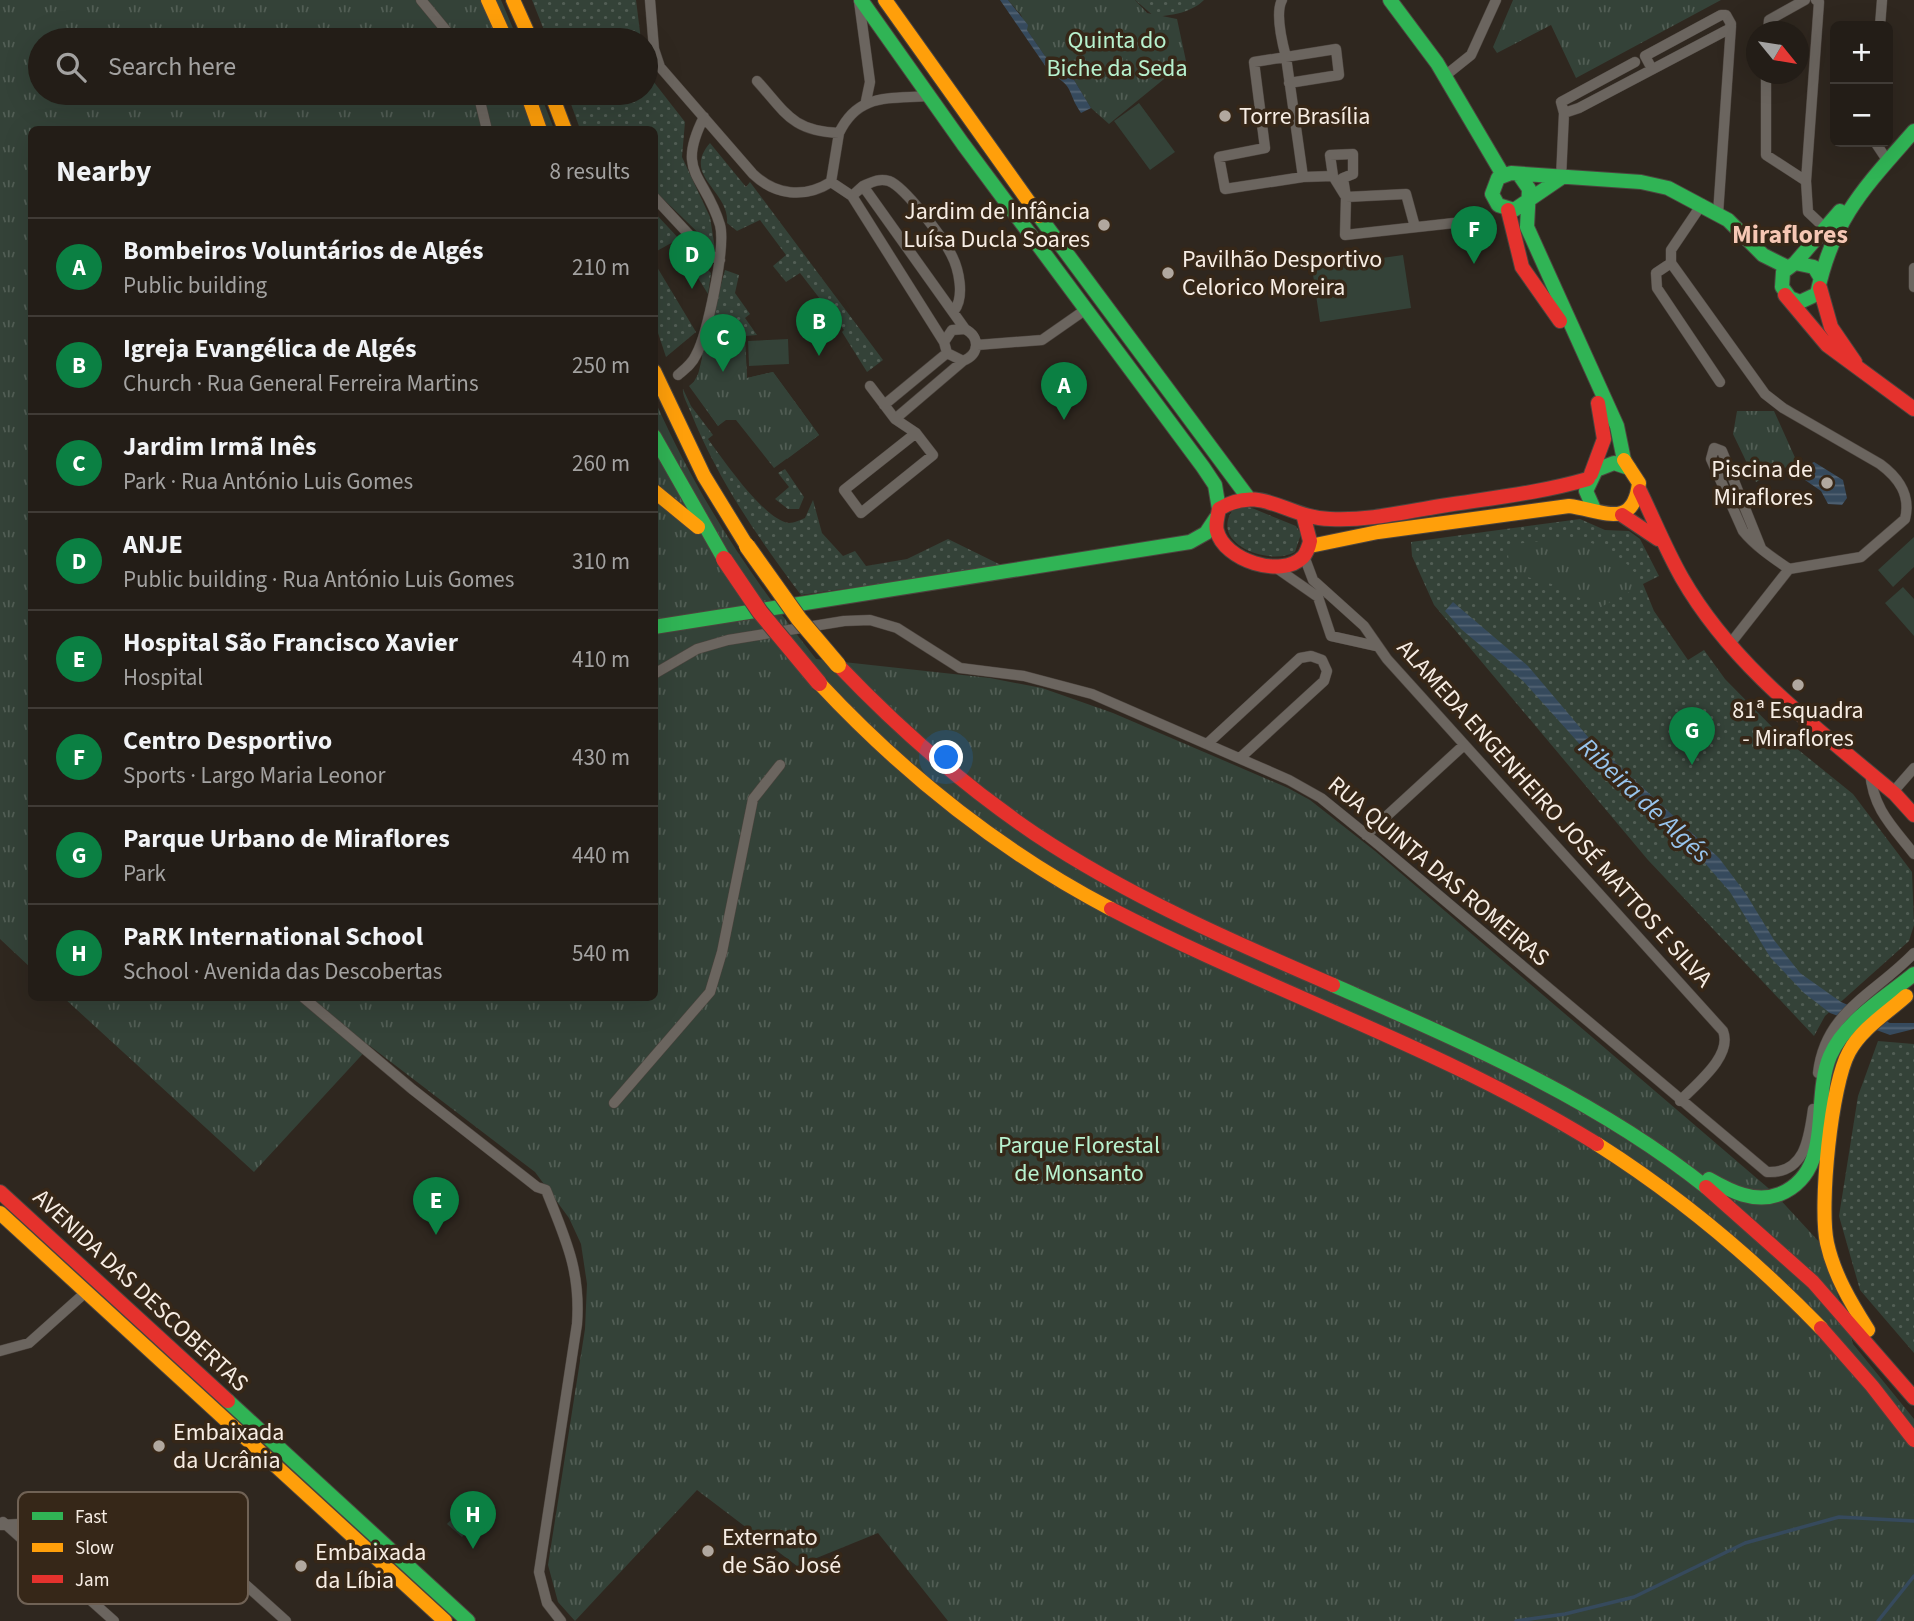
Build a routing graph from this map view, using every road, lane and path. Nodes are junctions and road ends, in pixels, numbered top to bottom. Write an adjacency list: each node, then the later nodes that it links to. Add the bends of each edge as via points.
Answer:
1 (421, 0): 17 (street)
2 (488, 0): 18 (main road)
3 (513, 0): 19 (main road)
4 (650, 0): 20 (street)
5 (860, 0): 29 (main road); 30 (street, via 870,82)
6 (885, 0): 74 (main road)
7 (1282, 0): 21 (street)
8 (1390, 0): 13 (main road)
9 (1496, 0): 25 (street, via 1471,55)
10 (1805, 0): 14 (street)
11 (1816, 0): 48 (street)
12 (1882, 0): 15 (street)
13 (1405, 17): 25 (main road); 47 (main road)
14 (1769, 21)
15 (1880, 21)
16 (1731, 24): 24 (street); 24 (street, via 1721,15 1670,41 1645,56); 58 (street)
17 (444, 28)
18 (501, 28)
19 (526, 28)
20 (652, 28)
21 (1286, 57): 27 (street); 27 (street, via 1336,49 1339,75); 45 (street, via 1254,62 1265,148 1219,157 1225,189)
22 (658, 61): 35 (street)
23 (1635, 62): 34 (street, via 1560,102)
24 (1652, 69): 34 (street)
25 (1446, 75): 47 (main road)
26 (757, 81): 40 (street, via 795,123 817,132)
27 (1289, 83): 45 (street)
28 (1766, 84): 48 (street, via 1766,155)
29 (928, 96): 30 (street); 70 (main road)
30 (866, 101): 40 (street, via 852,112)
31 (481, 105): 36 (street)
32 (531, 105): 37 (main road)
33 (556, 105): 38 (main road)
34 (1564, 113): 46 (street)
35 (704, 117): 49 (street, via 753,174 776,191 812,189); 63 (street, via 692,139 690,163 720,226)
36 (486, 126)
37 (539, 126)
38 (563, 126)
39 (1914, 131): 42 (main road)
40 (839, 133): 49 (street)
41 (1878, 147): 42 (street)
42 (1887, 160): 51 (main road)
43 (1333, 176): 45 (street); 53 (street); 53 (street, via 1330,155 1353,154 1353,174 1343,178)
44 (1520, 176): 46 (main road); 47 (main road); 54 (main road, via 1527,184)
45 (1303, 177)
46 (1561, 178): 54 (main road); 56 (main road, via 1641,181)
47 (1499, 179): 57 (main road, via 1494,199)
48 (1807, 181): 61 (street, via 1808,212)
49 (831, 182): 52 (street)
50 (863, 186): 52 (street); 71 (street); 71 (street, via 879,180 891,182 906,194 951,253 959,275 959,305)
51 (1861, 191): 61 (main road); 67 (main road, via 1832,240)
52 (852, 196): 73 (street)
53 (1346, 197): 60 (street, via 1406,194); 60 (street, via 1345,235)
54 (1527, 199): 57 (main road, via 1519,208); 91 (main road, via 1527,228 1617,426 1621,456)
55 (658, 201): 63 (street, via 707,254)
56 (1702, 204): 58 (main road); 64 (street, via 1671,250)
57 (1508, 209): 92 (main road, via 1522,267 1560,321 1601,411 1606,436)
58 (1718, 214): 62 (main road)
59 (1472, 221): 60 (street)
60 (1415, 228)
61 (1826, 229): 65 (main road)
62 (1753, 244): 65 (main road, via 1770,260); 69 (main road)
63 (720, 260): 80 (street, via 698,353)
64 (1671, 263): 82 (street, via 1656,273 1657,288); 105 (street, via 1765,394 1880,464 1907,496 1905,519 1861,557)
65 (1791, 265): 67 (main road, via 1808,263); 69 (main road, via 1781,277)
66 (1914, 268): 68 (street)
67 (1820, 283): 69 (main road, via 1812,299 1800,302); 85 (main road, via 1827,317 1839,341)
68 (1914, 287)
69 (1782, 291): 85 (main road, via 1825,344)
70 (1085, 310): 75 (street, via 1042,340); 77 (main road)
71 (954, 311): 72 (street)
72 (965, 328): 73 (street, via 952,330); 75 (street)
73 (944, 342): 76 (street)
74 (1134, 343): 77 (main road); 79 (main road)
75 (977, 345): 78 (street, via 974,354)
76 (947, 353): 78 (street); 86 (street)
77 (1117, 354): 83 (main road)
78 (963, 360): 88 (street)
79 (1156, 373): 83 (main road); 95 (main road)
80 (678, 375)
81 (658, 380): 128 (main road, bridge, via 699,467 799,619 888,717 950,771 1068,855 1216,932 1487,1053)
82 (1720, 382)
83 (1140, 385): 97 (main road, via 1215,485)
84 (870, 386): 86 (street)
85 (1882, 386): 87 (main road)
86 (884, 405): 88 (street)
87 (1914, 409)
88 (895, 419): 89 (street)
89 (916, 433): 89 (street, via 844,490 861,513 933,455)
90 (658, 443): 100 (main road)
91 (1630, 469): 92 (main road, via 1612,463 1597,467); 93 (main road)
92 (1590, 476): 96 (main road, via 1586,491); 99 (main road, via 1550,491 1344,521)
93 (1640, 491): 98 (main road, via 1632,508); 101 (main road)
94 (658, 494): 100 (main road)
95 (1247, 496): 97 (main road, via 1237,498); 99 (main road)
96 (1594, 509): 98 (main road); 103 (main road, via 1569,506 1371,533)
97 (1218, 514): 104 (main road, via 1217,537 1228,551); 108 (main road, via 1206,533 1190,542)
98 (1622, 515): 101 (main road)
99 (1304, 518): 103 (main road, via 1311,531)
100 (710, 537): 135 (main road, bridge, via 760,612 819,683 939,797 1059,880 1167,937 1504,1091 1641,1172 1724,1235 1796,1301)
101 (1662, 545): 109 (main road, via 1693,597)
102 (1761, 548): 102 (street, via 1743,531 1711,459 1714,448 1722,451); 105 (street)
103 (1307, 551): 104 (main road, via 1290,566); 106 (street, ALAMEDA ENGENHEIRO JOSÉ MATTOS E SILVA, via 1313,580)
104 (1275, 567): 107 (street, via 1312,590)
105 (1788, 569): 109 (street)
106 (1345, 610): 107 (street, via 1338,609); 110 (street, ALAMEDA ENGENHEIRO JOSÉ MATTOS E SILVA, via 1364,626)
107 (1325, 620): 110 (street, via 1326,629 1336,639)
108 (658, 626)
109 (1730, 644): 117 (main road, via 1761,680)
110 (1376, 646): 113 (street, ALAMEDA ENGENHEIRO JOSÉ MATTOS E SILVA)
111 (658, 672): 112 (street, RUA QUINTA DAS ROMEIRAS, via 697,649 728,640 870,620 897,628 960,667 1068,687)
112 (1207, 744): 114 (street, RUA QUINTA DAS ROMEIRAS); 114 (street, via 1300,658 1322,660 1327,671 1324,681)
113 (1464, 745): 120 (street); 126 (street, ALAMEDA ENGENHEIRO JOSÉ MATTOS E SILVA, via 1723,1031 1723,1053)
114 (1240, 758): 120 (street, RUA QUINTA DAS ROMEIRAS, via 1312,791)
115 (780, 765): 127 (street, via 753,799 710,992)
116 (1914, 768): 118 (street)
117 (1870, 772): 118 (main road); 121 (street, via 1872,796)
118 (1893, 792): 119 (main road)
119 (1914, 815)
120 (1366, 835): 126 (street, RUA QUINTA DAS ROMEIRAS)
121 (1914, 854)
122 (1914, 953): 126 (street, RUA QUINTA DAS ROMEIRAS, via 1841,1016 1824,1042 1804,1153 1783,1170 1767,1172 1756,1165)
123 (1914, 974): 128 (main road, via 1836,1044 1825,1071 1816,1152 1802,1180 1782,1195 1756,1198 1724,1188)
124 (1914, 989): 133 (main road, via 1848,1054 1824,1209 1828,1249 1840,1283)
125 (308, 1001): 144 (street, via 412,1089 546,1190 568,1241 577,1283 577,1324 539,1572 544,1596)
126 (1680, 1101)
127 (614, 1103)
128 (1616, 1124): 133 (main road, via 1687,1172 1764,1236 1829,1299)
129 (0, 1192): 143 (main road, AVENIDA DAS DESCOBERTAS)
130 (0, 1213): 131 (main road, AVENIDA DAS DESCOBERTAS)
131 (86, 1292): 132 (street, via 29,1343); 142 (main road, AVENIDA DAS DESCOBERTAS)
132 (0, 1351)
133 (1895, 1375): 134 (main road)
134 (1914, 1398)
135 (1914, 1440)
136 (2, 1523): 137 (street)
137 (18, 1537)
138 (248, 1587): 141 (street)
139 (95, 1604): 140 (street)
140 (114, 1621)
141 (286, 1621)
142 (445, 1621)
143 (468, 1621)
144 (561, 1621)

